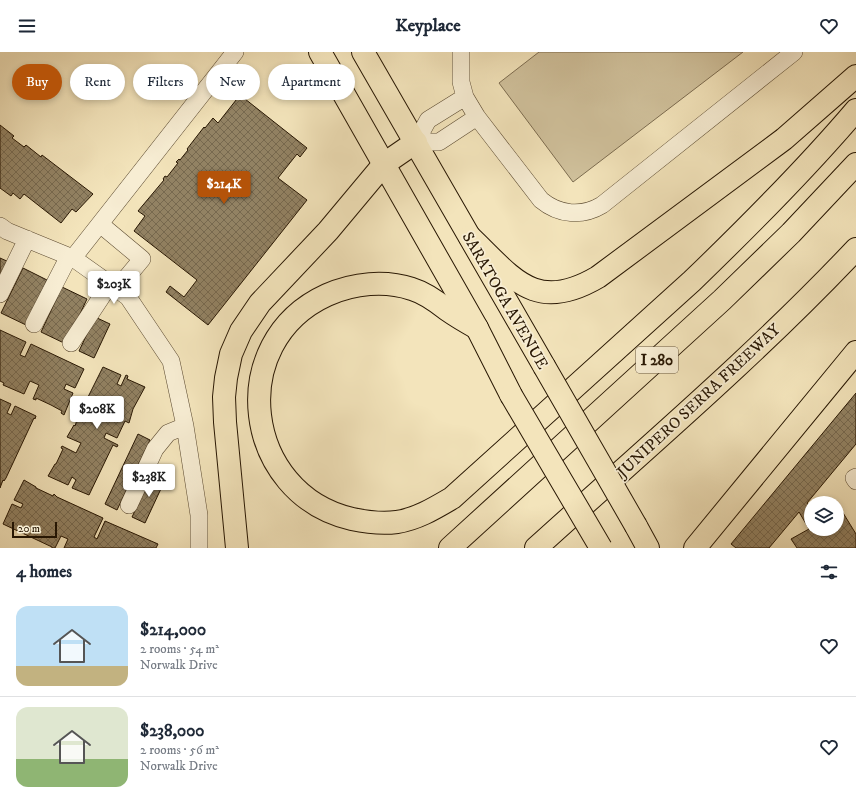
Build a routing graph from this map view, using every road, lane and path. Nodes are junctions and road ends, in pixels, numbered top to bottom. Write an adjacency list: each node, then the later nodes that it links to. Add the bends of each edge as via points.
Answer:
1 (235, 52): 13 (street)
2 (320, 52): 11 (main road)
3 (461, 52): 7 (street, via 461,82)
4 (794, 52): 9 (street, via 602,205 580,213 555,210 540,200)
5 (366, 53): 10 (main road, SARATOGA AVENUE)
6 (856, 76): 15 (main road, via 784,139 598,277 576,288 544,292 523,285)
7 (465, 97): 9 (street); 10 (street, via 428,120)
8 (856, 110): 22 (main road, via 810,163 698,276 452,498 427,512 397,522 362,521 342,517 310,501 283,475 265,442 258,402 260,382 274,343 300,311 336,291 358,285 396,284 430,297)
9 (477, 117): 10 (street, via 439,142)
10 (416, 142): 11 (main road); 15 (main road, SARATOGA AVENUE)
11 (384, 164): 22 (main road); 30 (main road, via 328,232 260,303 241,331 231,354 224,397)
12 (856, 164): 31 (main road, I 280, via 791,233 722,300)
13 (100, 224): 18 (street); 19 (street, via 142,259)
14 (0, 226): 16 (street)
15 (470, 237): 34 (main road, SARATOGA AVENUE, bridge)
16 (27, 239): 18 (street); 20 (street)
17 (856, 249): 32 (main road, JUNIPERO SERRA FREEWAY, via 761,344)
18 (71, 257): 19 (street); 21 (street)
19 (113, 286): 23 (street); 25 (street, via 128,297 171,361)
20 (0, 294)
21 (34, 324)
22 (477, 328): 33 (main road, bridge, via 511,395)
23 (71, 343)
24 (856, 352): 35 (main road)
25 (185, 426): 28 (street, via 168,433 155,449); 29 (street, via 199,515)
26 (856, 476): 27 (street)
27 (856, 481)
28 (129, 505)
29 (199, 548)
30 (237, 548)
31 (450, 548)
32 (536, 548)
33 (601, 548)
34 (648, 548)
35 (695, 548)

